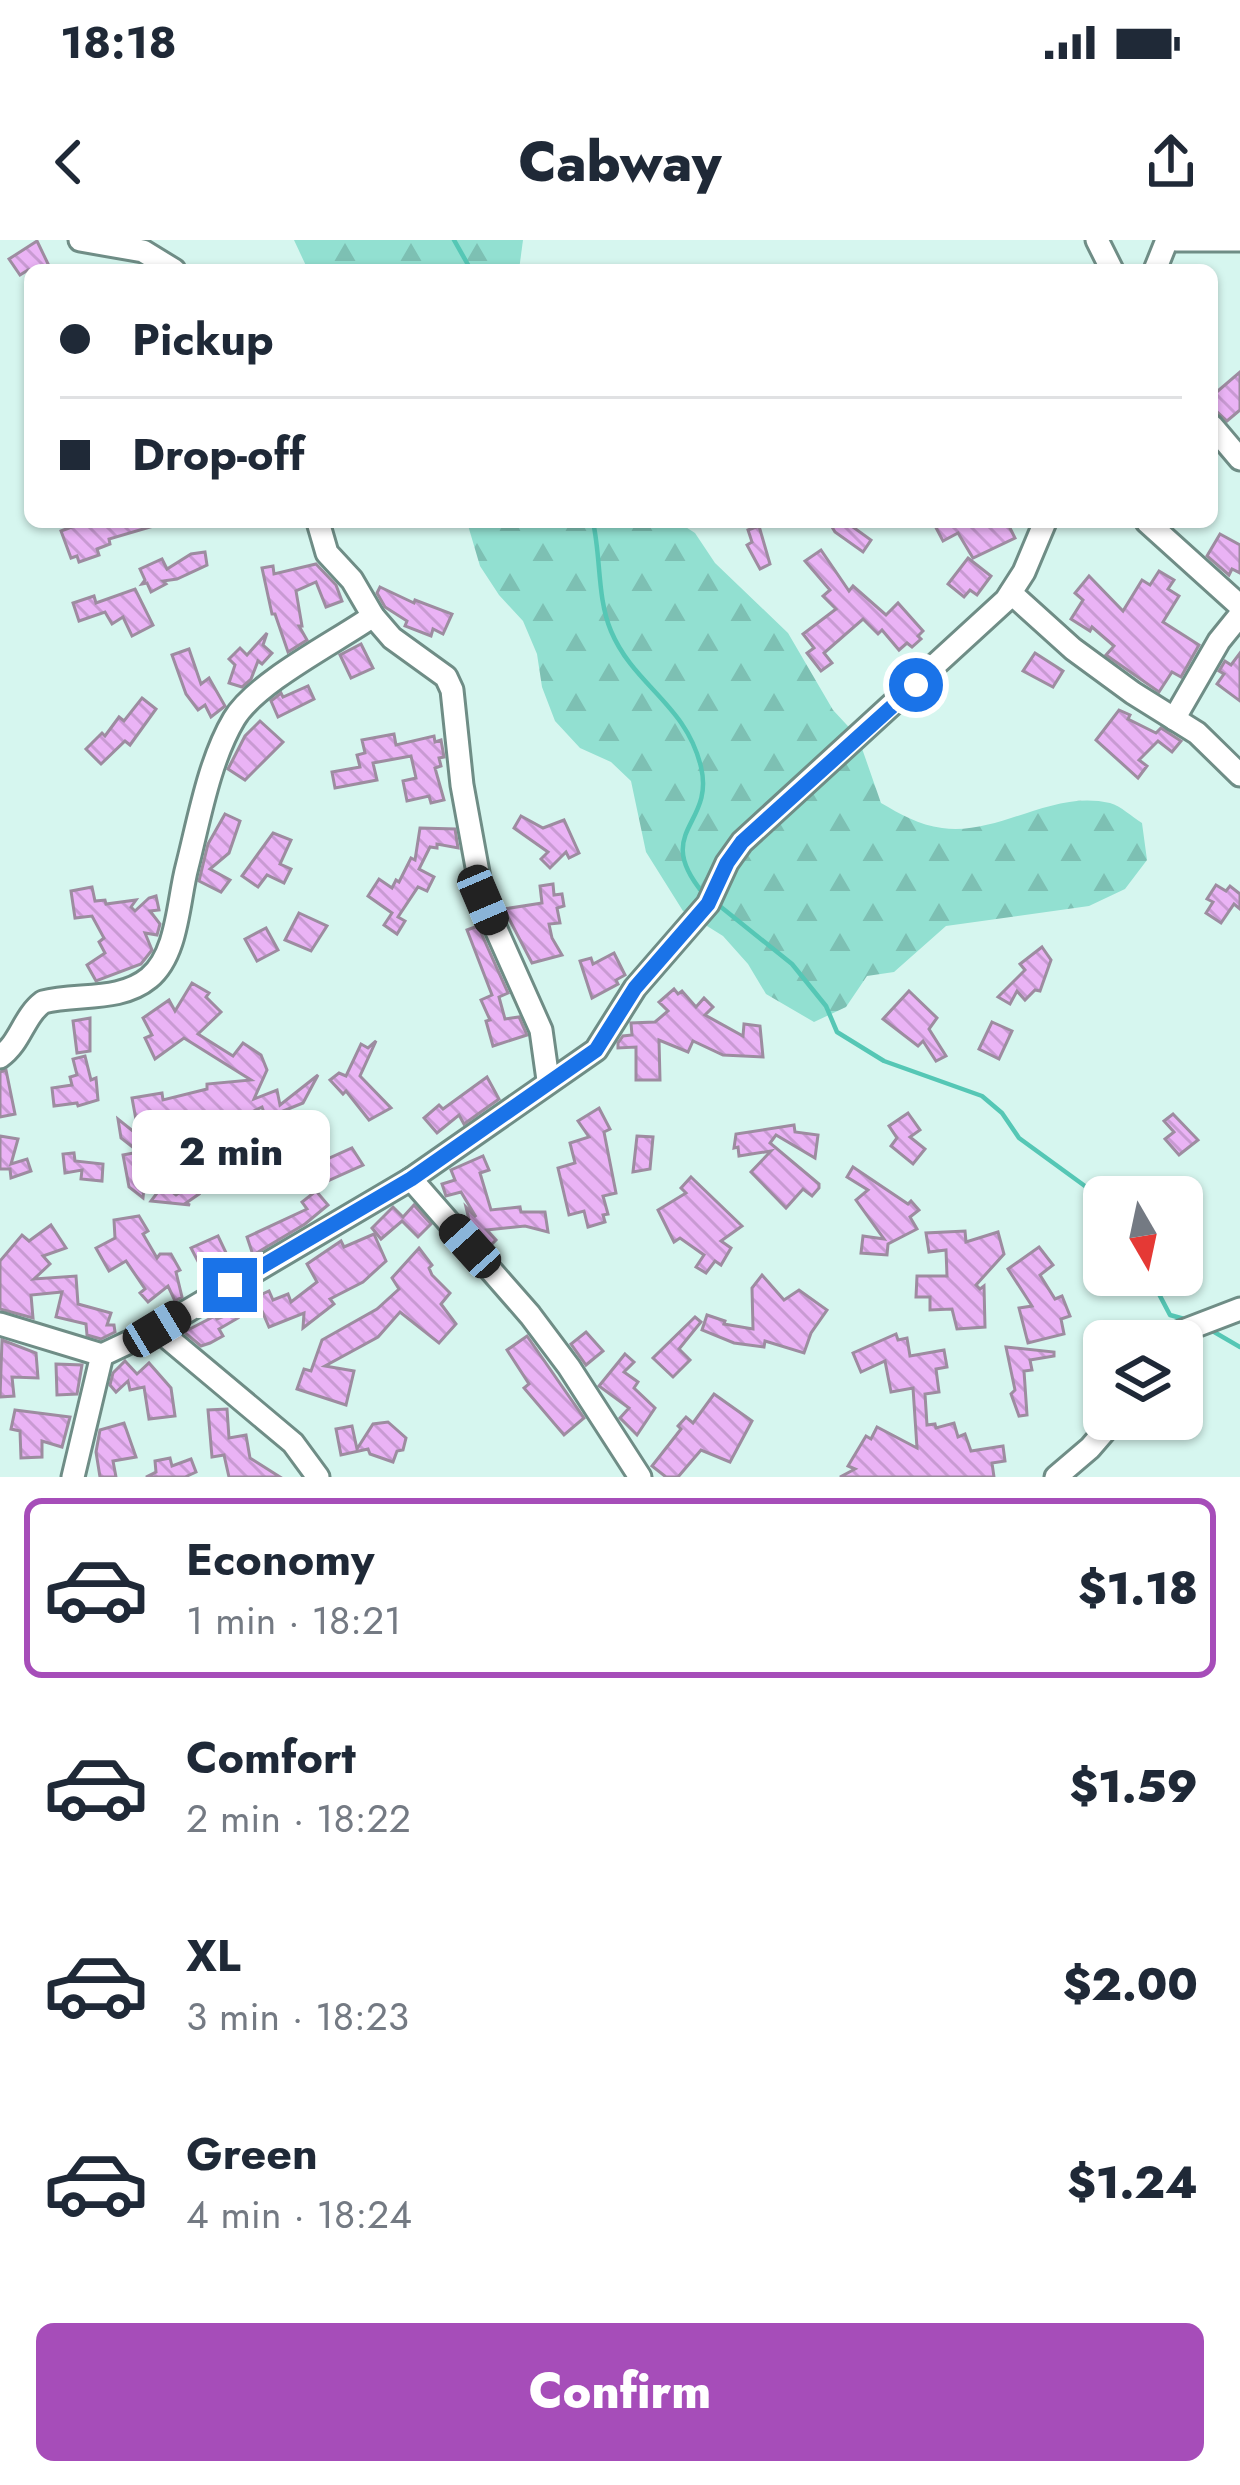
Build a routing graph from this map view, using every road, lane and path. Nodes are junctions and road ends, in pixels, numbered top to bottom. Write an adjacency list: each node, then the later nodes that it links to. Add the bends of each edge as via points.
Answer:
1 (80, 240): 4 (street, via 143,251)
2 (1172, 240): 3 (street)
3 (1240, 240)
4 (165, 264)
5 (1218, 433): 6 (street)
6 (1240, 459)
7 (320, 528): 13 (street, via 327,554)
8 (1042, 528): 10 (street)
9 (1154, 528): 11 (street)
10 (1011, 593): 14 (street, via 1072,650); 17 (street, via 742,842 712,898 635,988 596,1050)
11 (1240, 606)
12 (1240, 615): 14 (street)
13 (374, 616): 16 (street, via 268,685 234,719 173,933 152,976 114,993 43,1002); 17 (street, via 452,690 483,900 541,1030)
14 (1174, 718): 15 (street)
15 (1240, 775)
16 (0, 1057)
17 (548, 1080): 18 (street)
18 (411, 1179): 22 (street); 27 (street, via 530,1315)
19 (1234, 1312): 21 (street)
20 (0, 1324): 23 (street)
21 (1203, 1324)
22 (157, 1329): 23 (street); 26 (street, via 293,1443)
23 (102, 1354): 25 (street)
24 (1097, 1440): 28 (street)
25 (73, 1477)
26 (318, 1477)
27 (640, 1477)
28 (1056, 1477)

